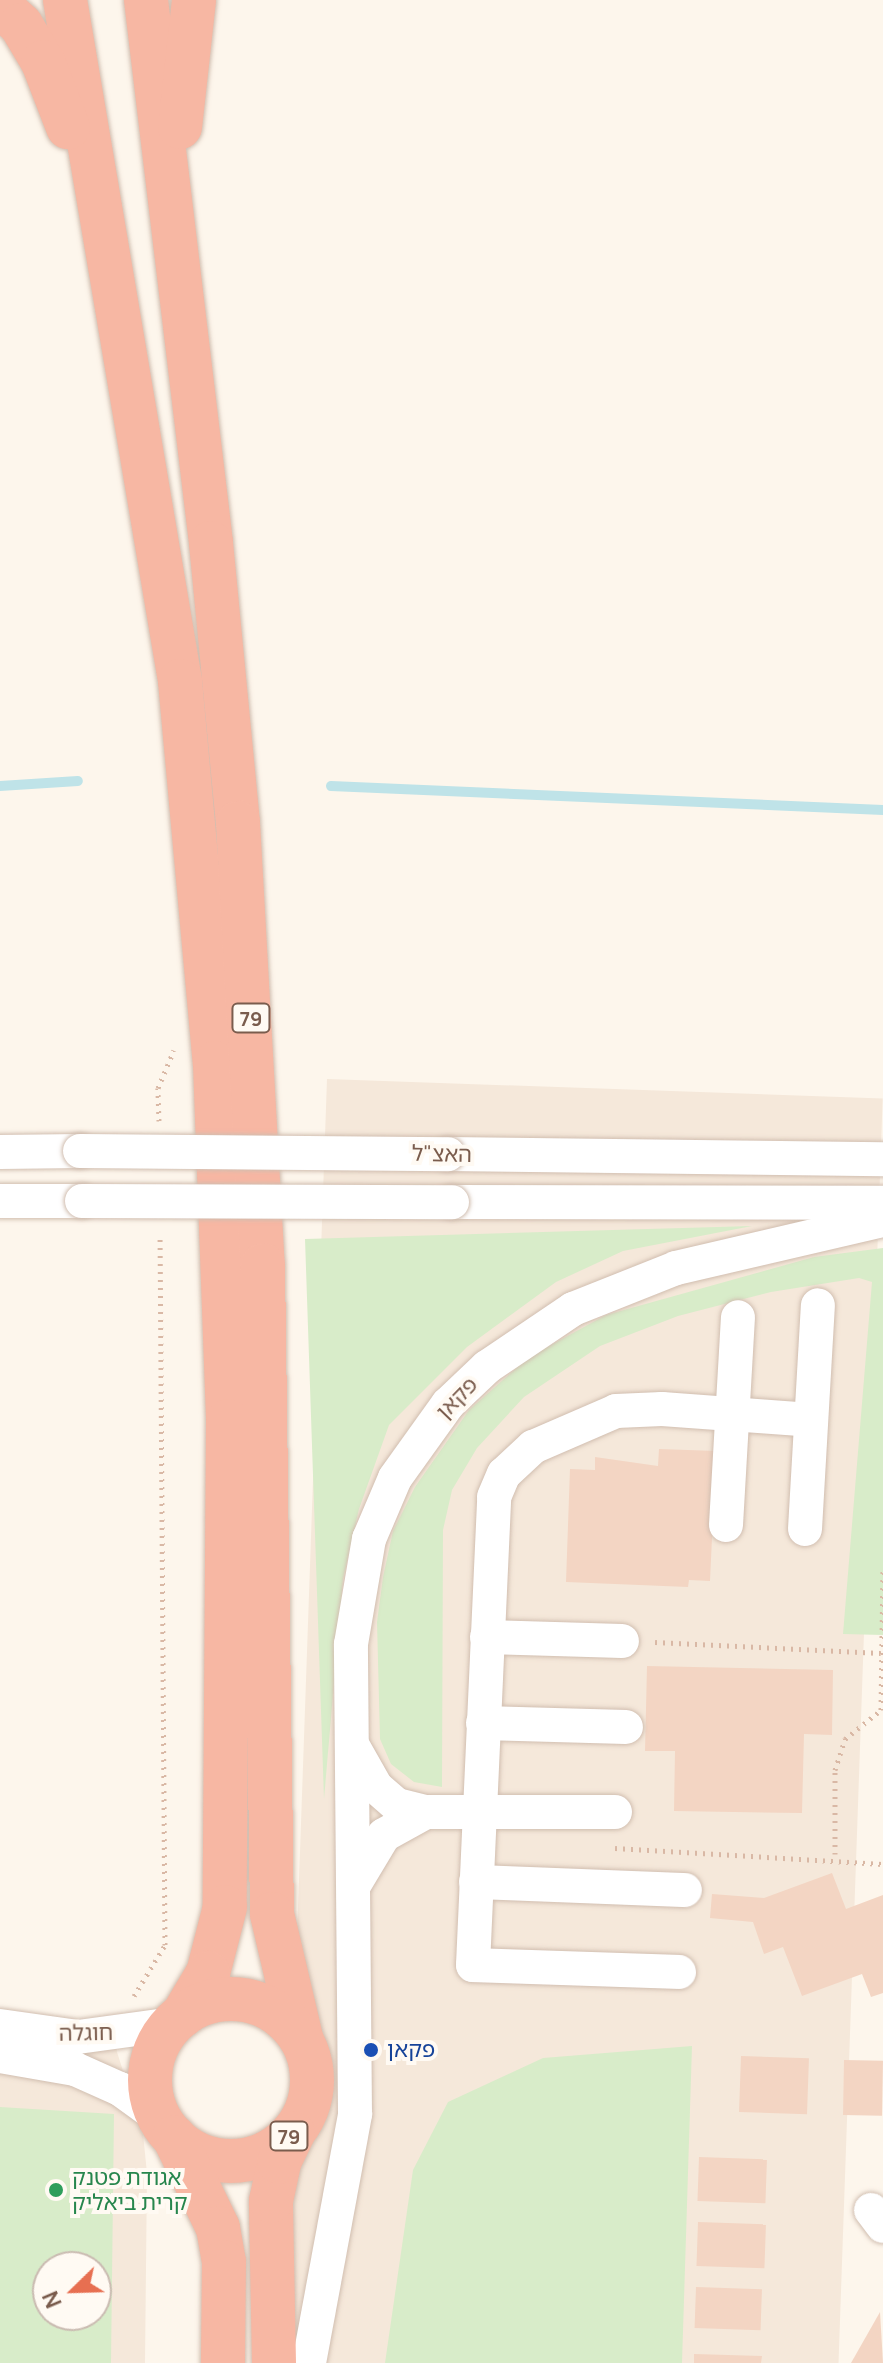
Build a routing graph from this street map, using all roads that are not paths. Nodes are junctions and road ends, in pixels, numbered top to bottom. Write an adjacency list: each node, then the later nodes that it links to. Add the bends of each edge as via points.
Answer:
1 (65, 0): 6 (highway, 79)
2 (146, 0): 5 (highway, 79)
3 (194, 0): 5 (highway)
4 (0, 6): 6 (highway, via 21,25 43,62)
5 (172, 210): 32 (highway, 79, via 240,854 263,1265 272,1914)
6 (114, 270): 30 (highway, 79, via 180,681 211,1021 228,1421 225,1907 208,1973)
7 (0, 1152): 8 (street, האצ"ל, bridge)
8 (883, 1159)
9 (0, 1201): 10 (street, bridge)
10 (883, 1203)
11 (883, 1220): 22 (street, פקאן, via 755,1248 616,1288 520,1344 448,1404 409,1453 369,1539 351,1644)
12 (818, 1305): 15 (street)
13 (738, 1317): 14 (street)
14 (732, 1414): 15 (street); 16 (street); 18 (street, via 616,1411 533,1447 504,1474 494,1497)
15 (811, 1420): 17 (street)
16 (726, 1525)
17 (805, 1529)
18 (487, 1637): 19 (street); 20 (street)
19 (622, 1641)
20 (483, 1723): 21 (street); 24 (street)
21 (626, 1727)
22 (352, 1744): 23 (street, via 376,1787 397,1805); 27 (street, פקאן)
23 (426, 1812): 24 (street); 27 (street, via 384,1835)
24 (479, 1812): 25 (street); 26 (street)
25 (615, 1812)
26 (476, 1882): 28 (street); 29 (street, via 473,1965)
27 (353, 1886): 38 (street, פקאן, via 355,2114)
28 (685, 1890)
29 (679, 1972)
30 (178, 2019): 31 (street, חוגלה, via 78,2037); 32 (highway, via 214,2000 246,2000 276,2013); 34 (highway, 79, via 158,2046 151,2071)
31 (0, 2026)
32 (301, 2038): 35 (highway, 79, via 312,2087)
33 (0, 2056): 34 (street, חוגלה, via 75,2069 120,2089)
34 (167, 2127): 35 (highway, 79, via 204,2156 240,2160 264,2155); 36 (highway, 79, via 218,2228 224,2262)
35 (293, 2133): 37 (highway, 79, via 279,2162 271,2201)
36 (223, 2363)
37 (274, 2363)
38 (309, 2363)

